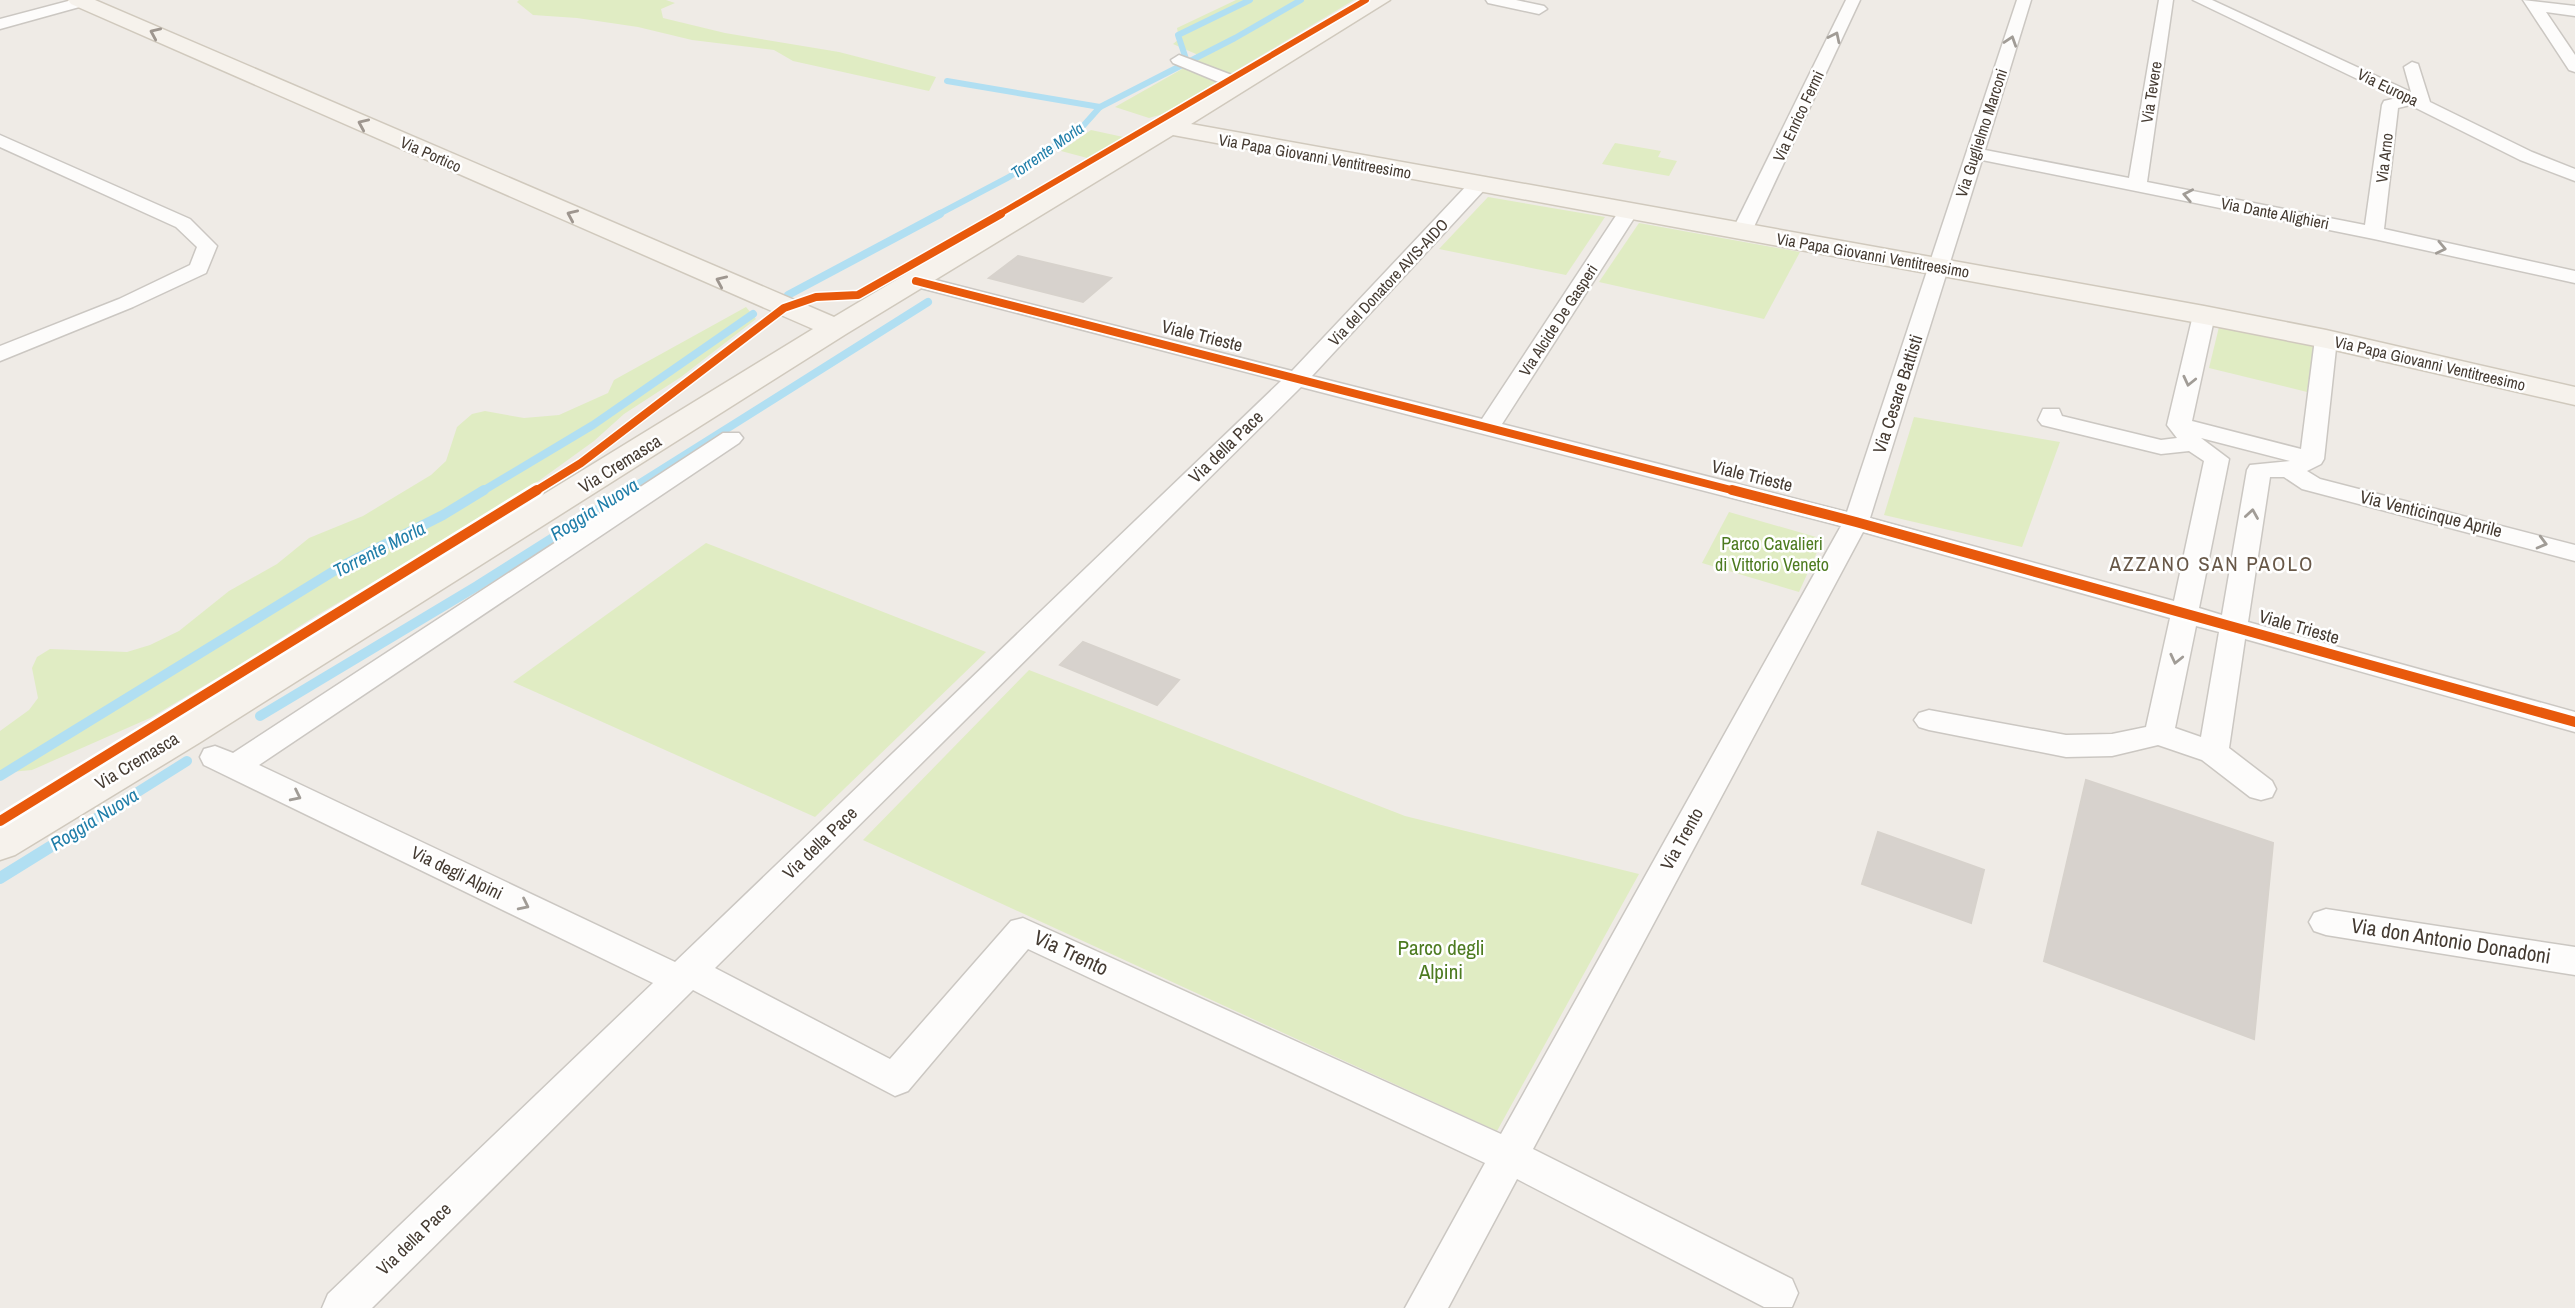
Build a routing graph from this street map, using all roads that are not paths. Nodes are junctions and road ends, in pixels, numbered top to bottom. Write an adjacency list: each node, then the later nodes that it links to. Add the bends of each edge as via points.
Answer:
1 (79, 0): 13 (street, via 78,4); 32 (main road, Via Portico, one-way to 1)
2 (1380, 0): 17 (main road, Via Cremasca)
3 (1493, 0): 10 (street)
4 (1853, 0): 26 (street, Via Enrico Fermi, one-way to 4)
5 (2024, 0): 21 (street, Via Guglielmo Marconi, one-way to 5)
6 (2166, 0): 24 (street, Via Tevere)
7 (2200, 0): 12 (street, Via Europa)
8 (2532, 3): 11 (street); 16 (street)
9 (2260, 8): 12 (street, via 2260,17)
10 (1539, 9)
11 (2575, 11)
12 (2247, 22): 18 (street, Via Europa)
13 (0, 24)
14 (1180, 60): 17 (street)
15 (2412, 67): 18 (street)
16 (2575, 67)
17 (1239, 84): 19 (main road, Via Cremasca)
18 (2417, 102): 22 (street, Via Europa); 27 (street, Via Arno, via 2390,104)
19 (1169, 127): 23 (main road, Via Papa Giovanni Ventitreesimo); 30 (main road, Via Cremasca)
20 (0, 140): 36 (street, via 183,223 207,246 199,268)
21 (1974, 153): 24 (street, Via Dante Alighieri); 28 (street, Via Guglielmo Marconi)
22 (2575, 175)
23 (1478, 185): 25 (main road, Via Papa Giovanni Ventitreesimo); 37 (street, Via del Donatore AVIS-AIDO)
24 (2137, 185): 27 (street, Via Dante Alighieri, one-way to 24)
25 (1628, 212): 26 (main road, Via Papa Giovanni Ventitreesimo); 40 (street, Via Alcide De Gasperi)
26 (1742, 231): 28 (main road, Via Papa Giovanni Ventitreesimo)
27 (2374, 233): 29 (street, Via Dante Alighieri, one-way to 29)
28 (1938, 267): 33 (main road, Via Papa Giovanni Ventitreesimo); 46 (street, Via Cesare Battisti)
29 (2575, 277)
30 (916, 281): 31 (main road, Via Cremasca); 37 (street, Viale Trieste)
31 (887, 298): 32 (main road, Via Portico, via 819,309); 34 (main road, Via Cremasca)
32 (784, 308): 34 (main road, Via Portico)
33 (2204, 315): 35 (main road, Via Papa Giovanni Ventitreesimo); 41 (street, one-way to 41)
34 (836, 328): 55 (main road, Via Cremasca)
35 (2326, 339): 38 (main road, Via Papa Giovanni Ventitreesimo); 44 (street)
36 (0, 354)
37 (1297, 378): 40 (street, Viale Trieste); 58 (street, Via della Pace)
38 (2575, 396)
39 (2051, 414): 41 (street, via 2050,420 2161,447)
40 (1488, 427): 46 (street, Viale Trieste)
41 (2186, 434): 43 (street); 44 (street)
42 (731, 438): 58 (street, Via degli Alpini, one-way to 58, via 415,646 225,762)
43 (2217, 459): 45 (street); 48 (street)
44 (2300, 465): 45 (street); 47 (street, Via Venticinque Aprile, one-way to 47, via 2311,484)
45 (2259, 470): 49 (street, one-way to 45)
46 (1856, 522): 48 (street, Viale Trieste); 59 (street, Via Trento)
47 (2575, 553)
48 (2187, 614): 49 (street, Viale Trieste); 52 (street, one-way to 52)
49 (2235, 627): 51 (street, Viale Trieste); 53 (street)
50 (1929, 720): 52 (street, via 2066,746 2112,745)
51 (2575, 722)
52 (2159, 734): 53 (street)
53 (2213, 752): 54 (street)
54 (2261, 789)
55 (0, 843)
56 (2326, 922): 57 (street, Via don Antonio Donadoni)
57 (2575, 961)
58 (685, 975): 59 (street, Via Trento, via 895,1080 1023,931); 61 (street, Via della Pace)
59 (1509, 1156): 60 (street, Via Trento); 62 (street, Via Trento)
60 (1778, 1293)
61 (343, 1308)
62 (1426, 1308)

